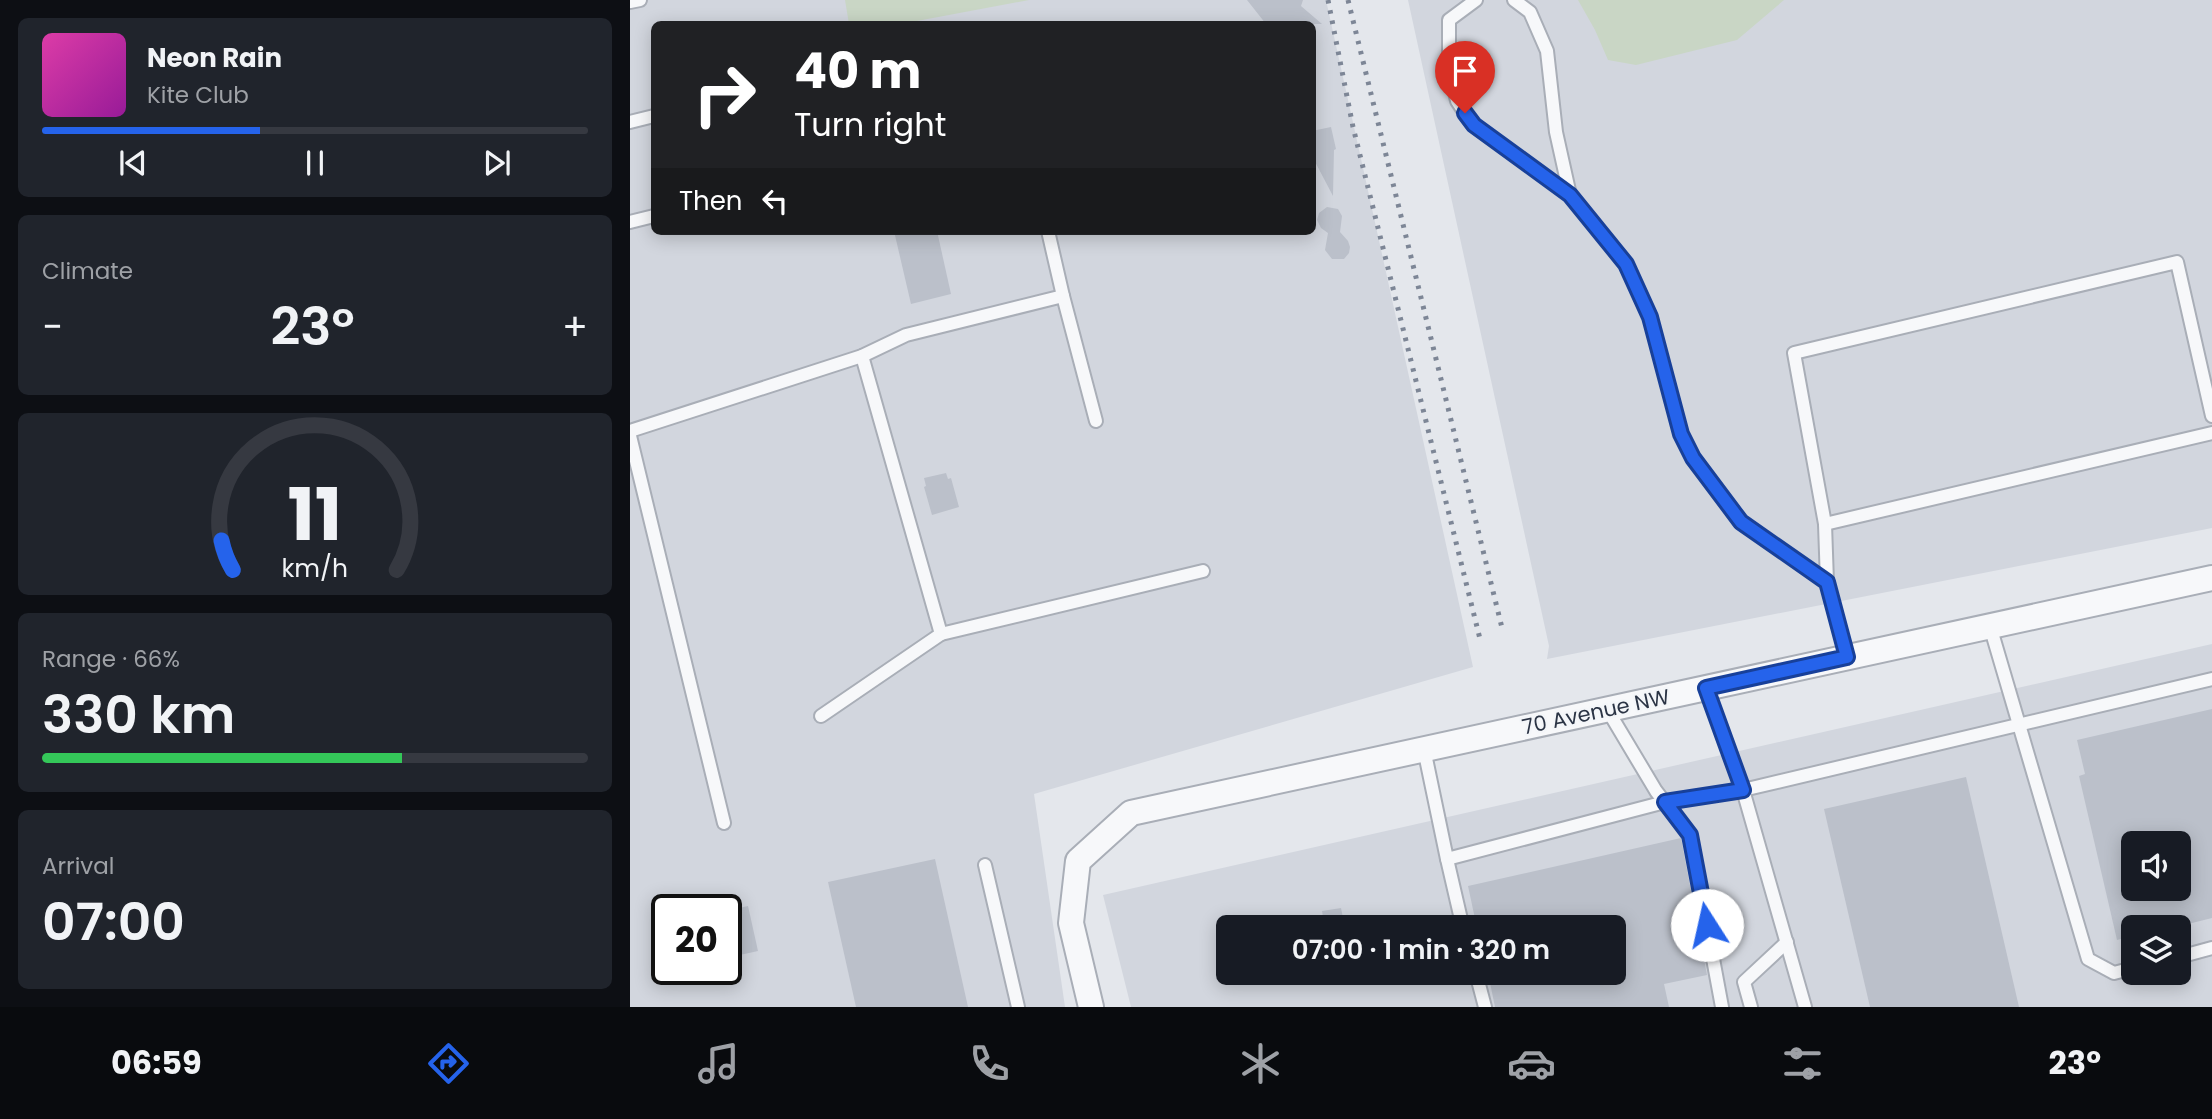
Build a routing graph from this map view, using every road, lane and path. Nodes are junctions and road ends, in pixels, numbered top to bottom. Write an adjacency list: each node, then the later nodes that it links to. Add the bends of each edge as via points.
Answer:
1 (640, 0): 4 (lane)
2 (1476, 0): 7 (lane, via 1450,20 1449,67 1457,102 1474,125)
3 (1514, 0): 7 (lane, via 1530,12 1547,51 1556,132)
4 (630, 2)
5 (651, 117): 6 (lane)
6 (630, 122)
7 (1570, 195): 20 (lane, via 1626,264 1644,302 1681,434 1693,458 1741,522)
8 (651, 217): 9 (lane)
9 (630, 222)
10 (1049, 235): 11 (lane)
11 (1063, 296): 12 (lane, via 905,335); 14 (lane)
12 (862, 356): 15 (lane); 22 (lane)
13 (2212, 416): 17 (lane, via 2177,262 1794,353)
14 (1096, 421)
15 (630, 433): 32 (lane)
16 (2212, 433): 17 (lane)
17 (1825, 524): 20 (lane)
18 (1203, 571): 22 (lane)
19 (2212, 578): 21 (street, 70 Avenue NW)
20 (1827, 582): 23 (lane)
21 (1990, 626): 23 (street, 70 Avenue NW); 28 (lane)
22 (941, 634): 27 (lane)
23 (1847, 657): 25 (street, 70 Avenue NW)
24 (2212, 679): 28 (lane)
25 (1706, 688): 26 (street, 70 Avenue NW); 30 (lane)
26 (1607, 709): 29 (street, 70 Avenue NW); 31 (lane)
27 (821, 716)
28 (2019, 724): 30 (lane); 39 (lane, via 2088,960 2114,973)
29 (1424, 749): 33 (lane); 42 (street, 70 Avenue NW, via 1131,813 1078,861 1071,923)
30 (1743, 790): 31 (lane); 36 (lane)
31 (1665, 802): 33 (lane); 44 (lane, via 1690,835)
32 (724, 823)
33 (1447, 859): 35 (lane)
34 (985, 864): 41 (lane)
35 (1460, 915)
36 (1787, 942): 45 (lane, via 1744,982); 46 (lane)
37 (2212, 948): 38 (lane)
38 (2191, 954)
39 (2121, 971)
40 (1479, 985): 43 (lane)
41 (1018, 1007)
42 (1091, 1007)
43 (1485, 1007)
44 (1722, 1007)
45 (1751, 1007)
46 (1805, 1007)

